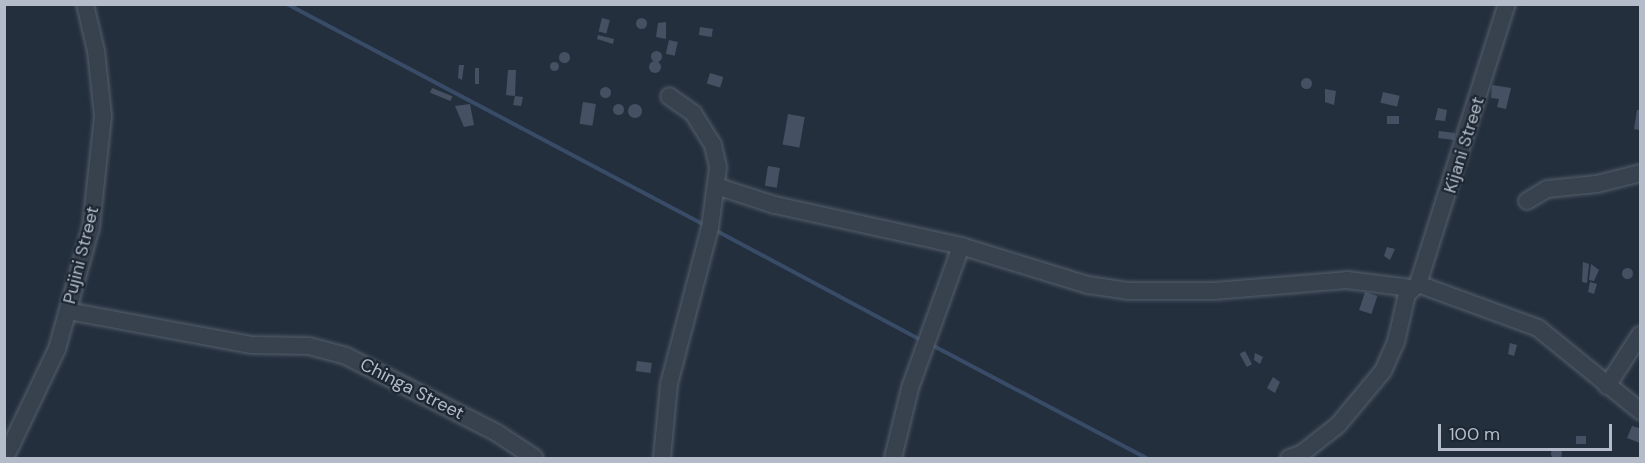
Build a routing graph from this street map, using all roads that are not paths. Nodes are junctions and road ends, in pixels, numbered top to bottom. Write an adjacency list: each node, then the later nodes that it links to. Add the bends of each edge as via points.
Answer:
1 (85, 4): 9 (street, Pujini Street, via 96,51 102,137 88,246)
2 (1507, 4): 8 (street, Kijani Street)
3 (669, 96): 5 (street, via 693,113 713,145 718,166)
4 (1641, 172): 6 (street, via 1597,184 1547,189)
5 (716, 186): 7 (street, via 775,205); 16 (street, via 700,273 669,384)
6 (1527, 201)
7 (961, 246): 8 (street, via 1088,285 1128,291 1214,291 1347,280); 17 (street, via 910,388)
8 (1414, 286): 11 (street, via 1538,328); 13 (street, Kijani Street, via 1383,371 1338,424)
9 (68, 311): 14 (street, Pujini Street, via 48,370); 15 (street, Chinga Street, via 252,345 309,346 346,356 497,433)
10 (1641, 335): 11 (street)
11 (1607, 386): 12 (street)
12 (1641, 411)
13 (1296, 457)
14 (5, 459)
15 (535, 459)
16 (662, 459)
17 (893, 459)

